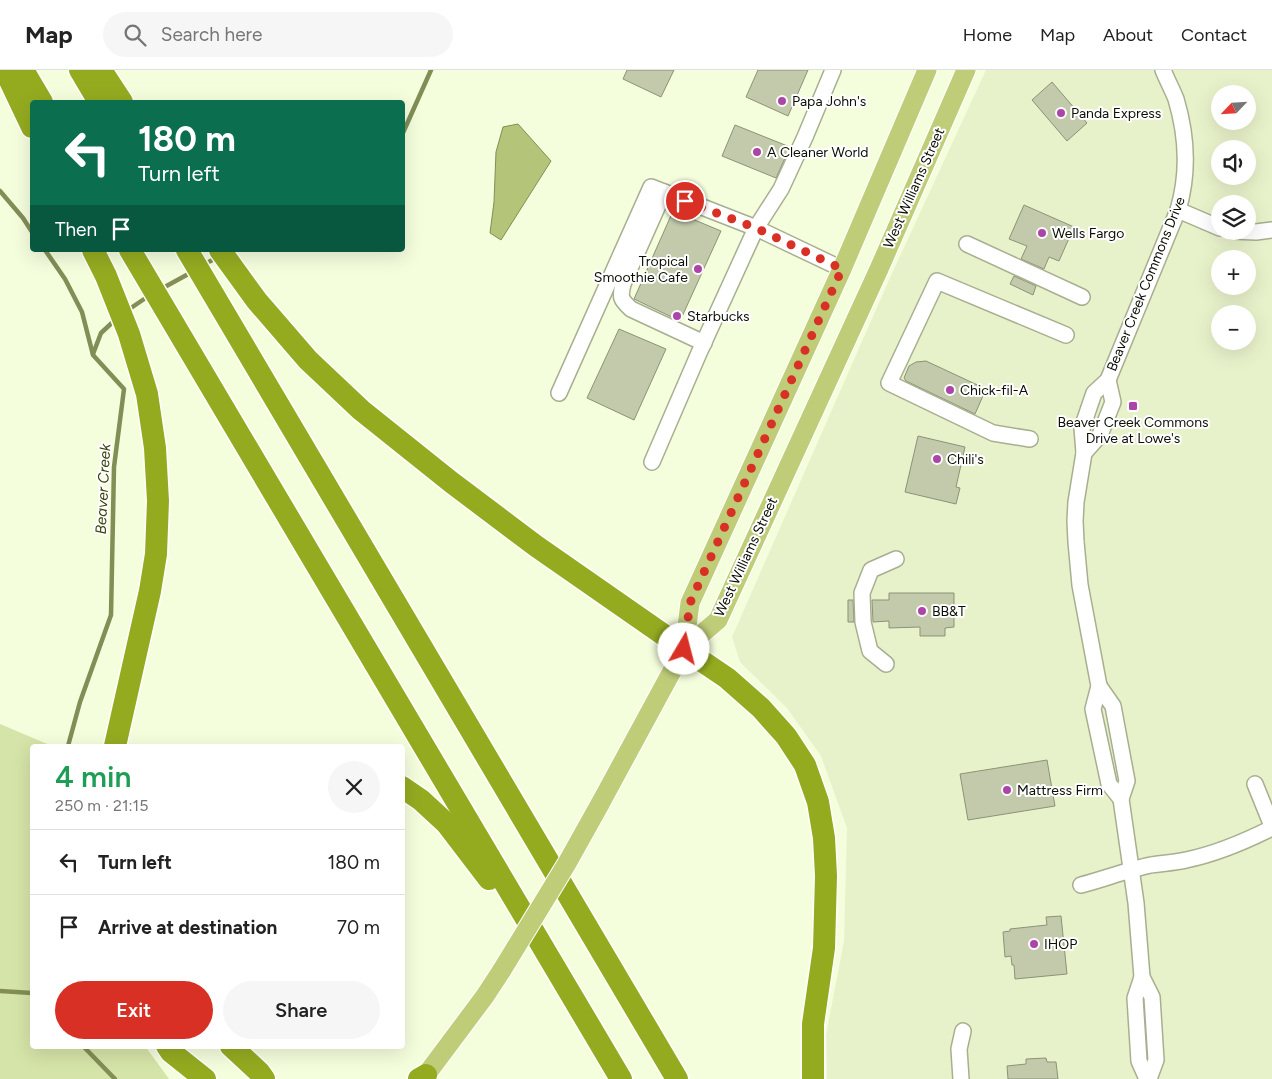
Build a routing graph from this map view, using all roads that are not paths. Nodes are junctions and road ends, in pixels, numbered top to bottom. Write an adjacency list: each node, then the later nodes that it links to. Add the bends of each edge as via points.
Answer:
1 (4, 70): 12 (highway)
2 (23, 70): 9 (highway)
3 (80, 70): 10 (highway)
4 (101, 70): 11 (highway)
5 (833, 70): 16 (street, via 781,190)
6 (928, 70): 24 (main road)
7 (966, 70): 34 (main road, West Williams Street, via 718,620)
8 (1163, 70): 14 (street, Beaver Creek Commons Drive, via 1175,98 1186,146 1186,176)
9 (41, 100)
10 (98, 100)
11 (121, 100)
12 (30, 123)
13 (664, 192): 16 (street); 27 (street, via 622,284 622,301); 29 (street, via 651,187)
14 (1178, 210): 15 (street); 28 (street, Beaver Creek Commons Drive)
15 (1211, 224)
16 (756, 228): 24 (street); 27 (street)
17 (1272, 230): 18 (street)
18 (1256, 232)
19 (967, 244): 25 (street)
20 (94, 252): 36 (highway, via 129,334 147,394 158,500 156,554 150,590)
21 (131, 252): 42 (highway)
22 (188, 252): 50 (highway)
23 (221, 252): 34 (highway, via 257,302 308,360 361,410 536,546)
24 (842, 269): 34 (main road, via 690,603)
25 (1082, 297)
26 (1066, 336): 30 (street, via 938,281 889,383 992,433)
27 (704, 343): 32 (street)
28 (1108, 380): 31 (street, Beaver Creek Commons Drive, via 1094,393 1082,428); 31 (street, Beaver Creek Commons Drive, via 1113,402 1100,435)
29 (559, 393)
30 (1030, 439)
31 (1084, 453): 40 (street, Beaver Creek Commons Drive, via 1076,502 1077,565 1099,686 1094,709 1109,784 1121,798)
32 (652, 462)
33 (896, 558): 35 (street, via 871,570 862,593 863,622 870,650)
34 (684, 649): 47 (main road, bridge, via 566,865 485,996); 51 (highway, via 727,678 786,736 805,765 818,802 826,876 824,948 813,1024)
35 (886, 664)
36 (115, 744)
37 (1255, 784): 39 (street)
38 (405, 789): 42 (highway, via 447,824)
39 (1272, 827): 40 (street, via 1222,850)
40 (1132, 870): 41 (street); 53 (street, Beaver Creek Commons Drive, via 1142,977 1135,998 1139,1061)
41 (1081, 886)
42 (546, 952): 49 (highway)
43 (963, 1031): 52 (street, via 959,1049)
44 (168, 1049): 48 (highway)
45 (234, 1049): 46 (highway)
46 (267, 1077)
47 (423, 1078)
48 (205, 1079)
49 (621, 1079)
50 (677, 1079)
51 (813, 1079)
52 (962, 1079)
53 (1148, 1079)

